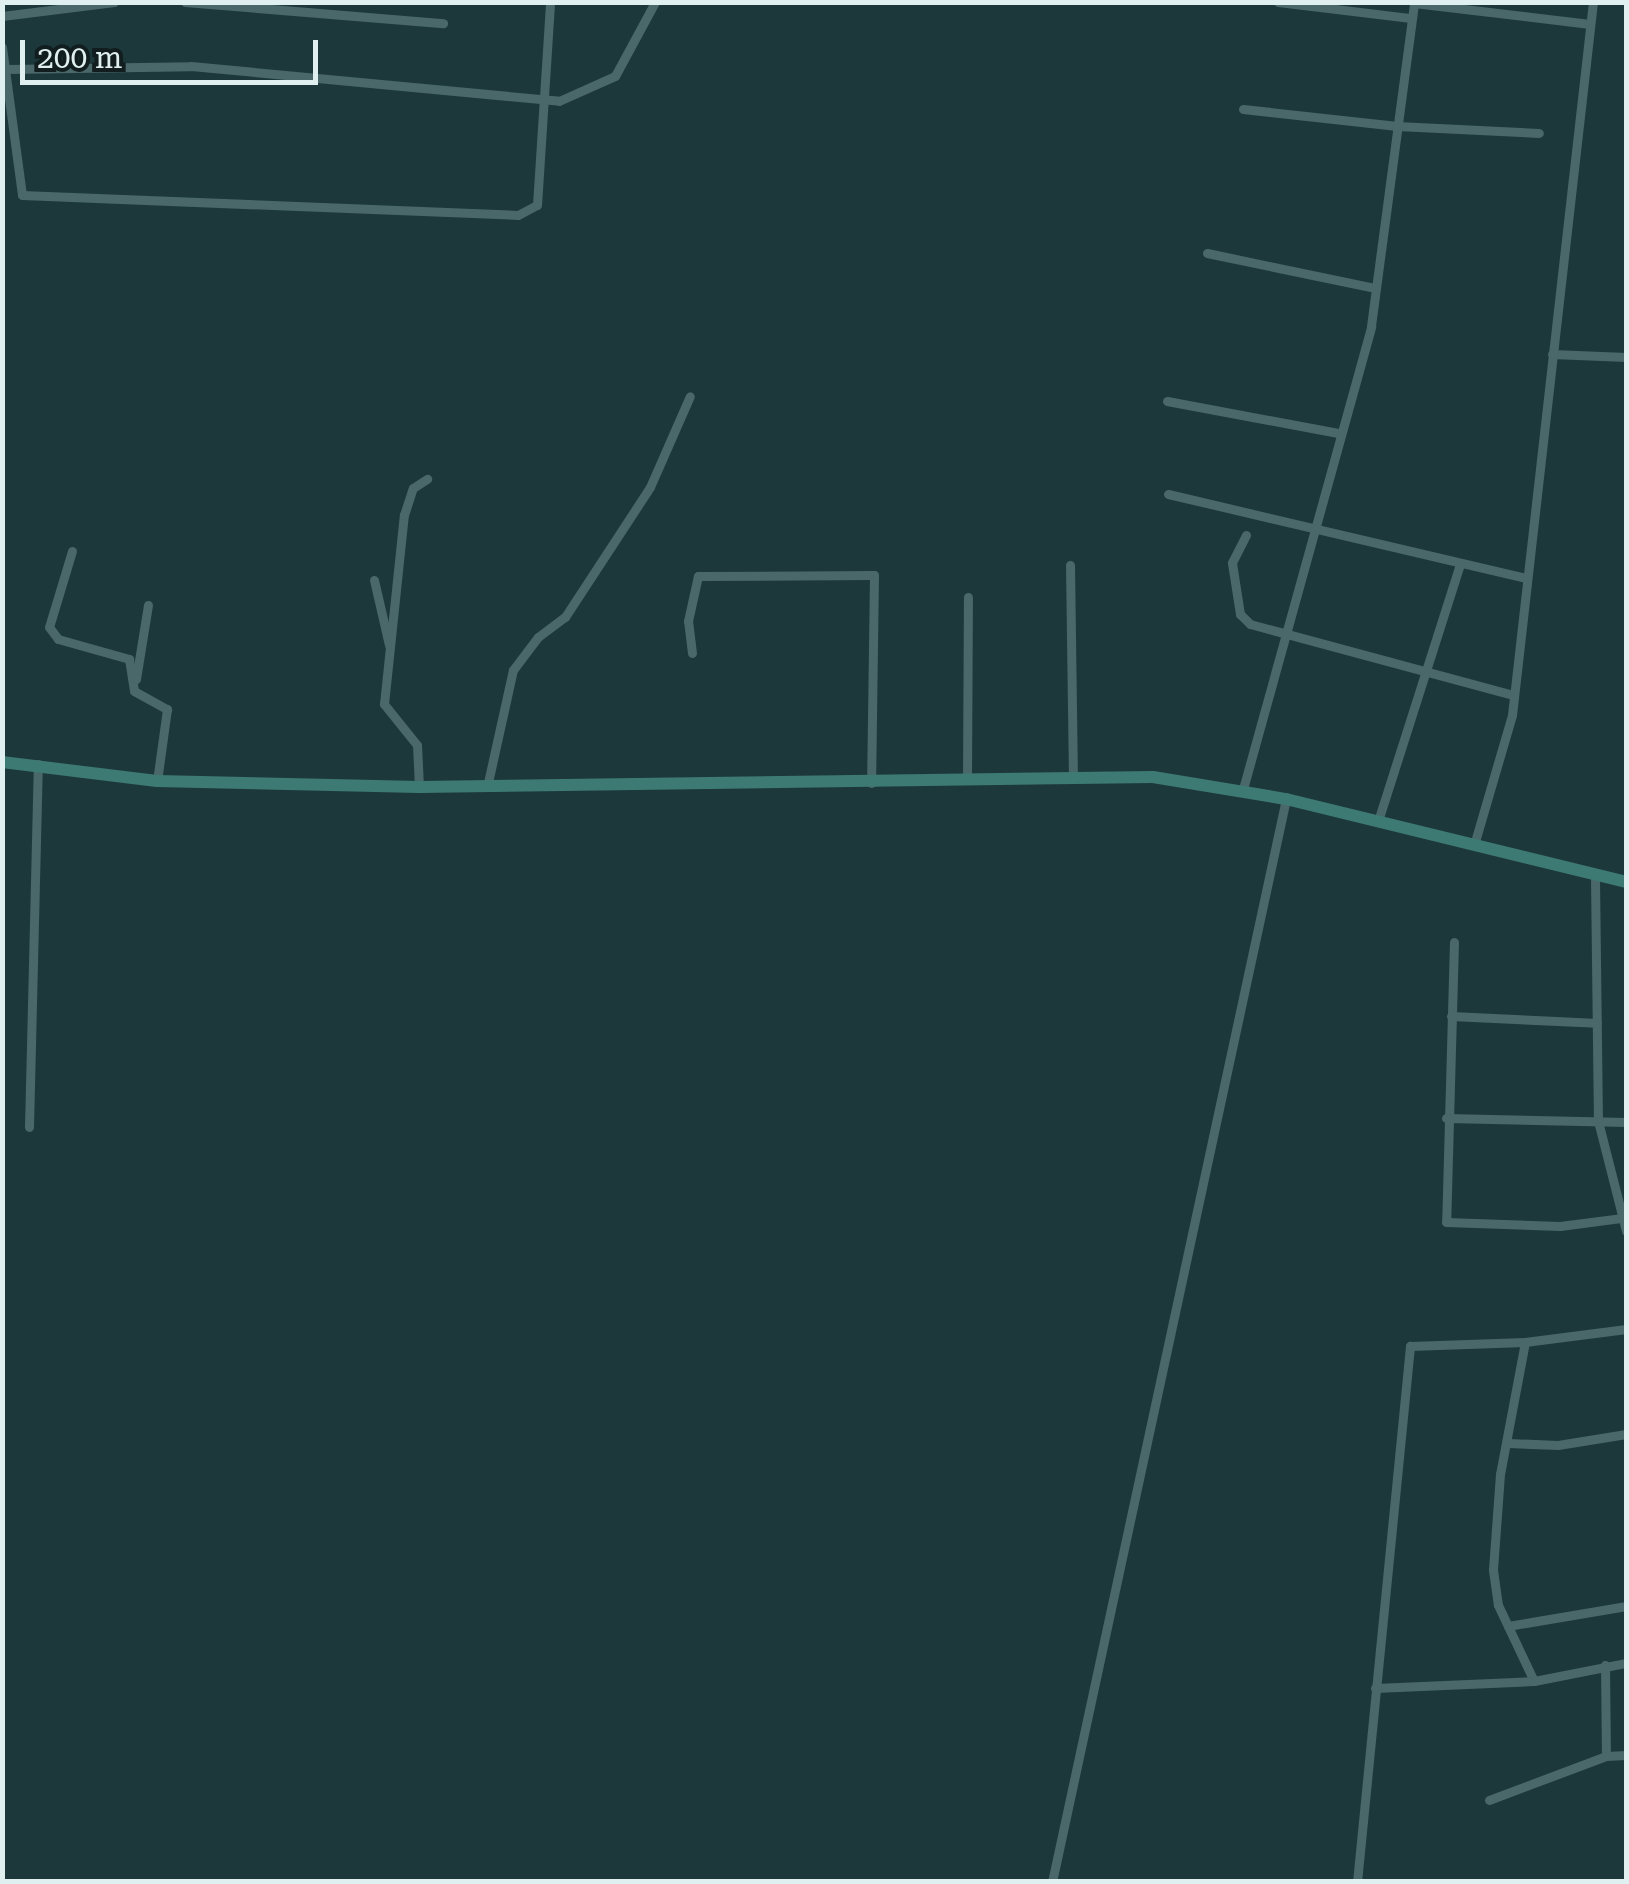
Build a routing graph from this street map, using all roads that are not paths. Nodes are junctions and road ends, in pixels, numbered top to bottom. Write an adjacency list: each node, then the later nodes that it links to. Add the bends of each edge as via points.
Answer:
1 (114, 2): 8 (street)
2 (185, 2): 10 (street)
3 (550, 2): 14 (street)
4 (654, 2): 14 (street, via 615,76)
5 (1278, 2): 9 (street)
6 (1594, 2): 11 (street)
7 (1414, 3): 9 (street); 11 (street)
8 (2, 16)
9 (1411, 18): 16 (street)
10 (443, 23)
11 (1590, 24): 21 (street)
12 (2, 47): 13 (street)
13 (8, 69): 14 (street, via 192,66); 17 (street)
14 (540, 103): 17 (street, via 537,205 518,215 22,194)
15 (1242, 109): 16 (street)
16 (1397, 126): 18 (street); 20 (street)
17 (7, 133)
18 (1540, 133)
19 (1209, 253): 20 (street)
20 (1374, 288): 25 (street, via 1371,326)
21 (1552, 354): 22 (street); 33 (street)
22 (1626, 357)
23 (690, 396): 50 (street, via 650,487 565,617 538,637 513,670)
24 (1166, 400): 25 (street)
25 (1338, 433): 28 (street)
26 (427, 480): 38 (street, via 413,488 404,515)
27 (1168, 494): 28 (street)
28 (1314, 528): 32 (street); 37 (street)
29 (1246, 535): 37 (street, via 1232,564 1240,614 1250,624)
30 (72, 551): 41 (street, via 48,628 58,639 130,659)
31 (1070, 564): 46 (street)
32 (1459, 567): 33 (street); 40 (street)
33 (1525, 578): 42 (street)
34 (374, 580): 38 (street)
35 (968, 598): 45 (street)
36 (148, 605): 41 (street)
37 (1286, 632): 40 (street); 51 (street)
38 (390, 645): 49 (street, via 384,704 417,745)
39 (692, 653): 48 (street, via 688,621 698,576 874,575)
40 (1428, 672): 42 (street); 53 (street)
41 (134, 691): 47 (street, via 167,709)
42 (1514, 695): 54 (street)
43 (2, 762): 44 (main road)
44 (38, 764): 47 (main road); 63 (street)
45 (967, 778): 46 (main road); 48 (main road)
46 (1073, 778): 51 (main road, via 1153,777)
47 (156, 782): 49 (main road)
48 (870, 782): 50 (main road)
49 (418, 787): 50 (main road)
50 (488, 787)
51 (1243, 789): 52 (main road)
52 (1286, 798): 53 (main road); 79 (street)
53 (1378, 821): 54 (main road)
54 (1474, 846): 55 (main road)
55 (1595, 878): 56 (main road); 59 (street)
56 (1626, 882)
57 (1454, 942): 58 (street)
58 (1451, 1016): 59 (street); 60 (street)
59 (1598, 1024): 61 (street)
60 (1446, 1118): 61 (street); 64 (street, via 1448,1225)
61 (1598, 1121): 62 (street); 64 (street)
62 (1626, 1122)
63 (29, 1128)
64 (1622, 1218): 65 (street)
65 (1626, 1231)
66 (1626, 1329): 67 (street)
67 (1525, 1342): 69 (street); 75 (street, via 1420,1341 1409,1350)
68 (1625, 1438): 69 (street)
69 (1508, 1442): 71 (street, via 1492,1570)
70 (1626, 1606): 71 (street)
71 (1508, 1626): 74 (street)
72 (1626, 1662): 73 (street)
73 (1604, 1665): 74 (street); 77 (street)
74 (1534, 1681): 75 (street)
75 (1375, 1688): 80 (street)
76 (1626, 1755): 77 (street)
77 (1606, 1756): 78 (street)
78 (1489, 1800)
79 (1052, 1882)
80 (1357, 1882)

